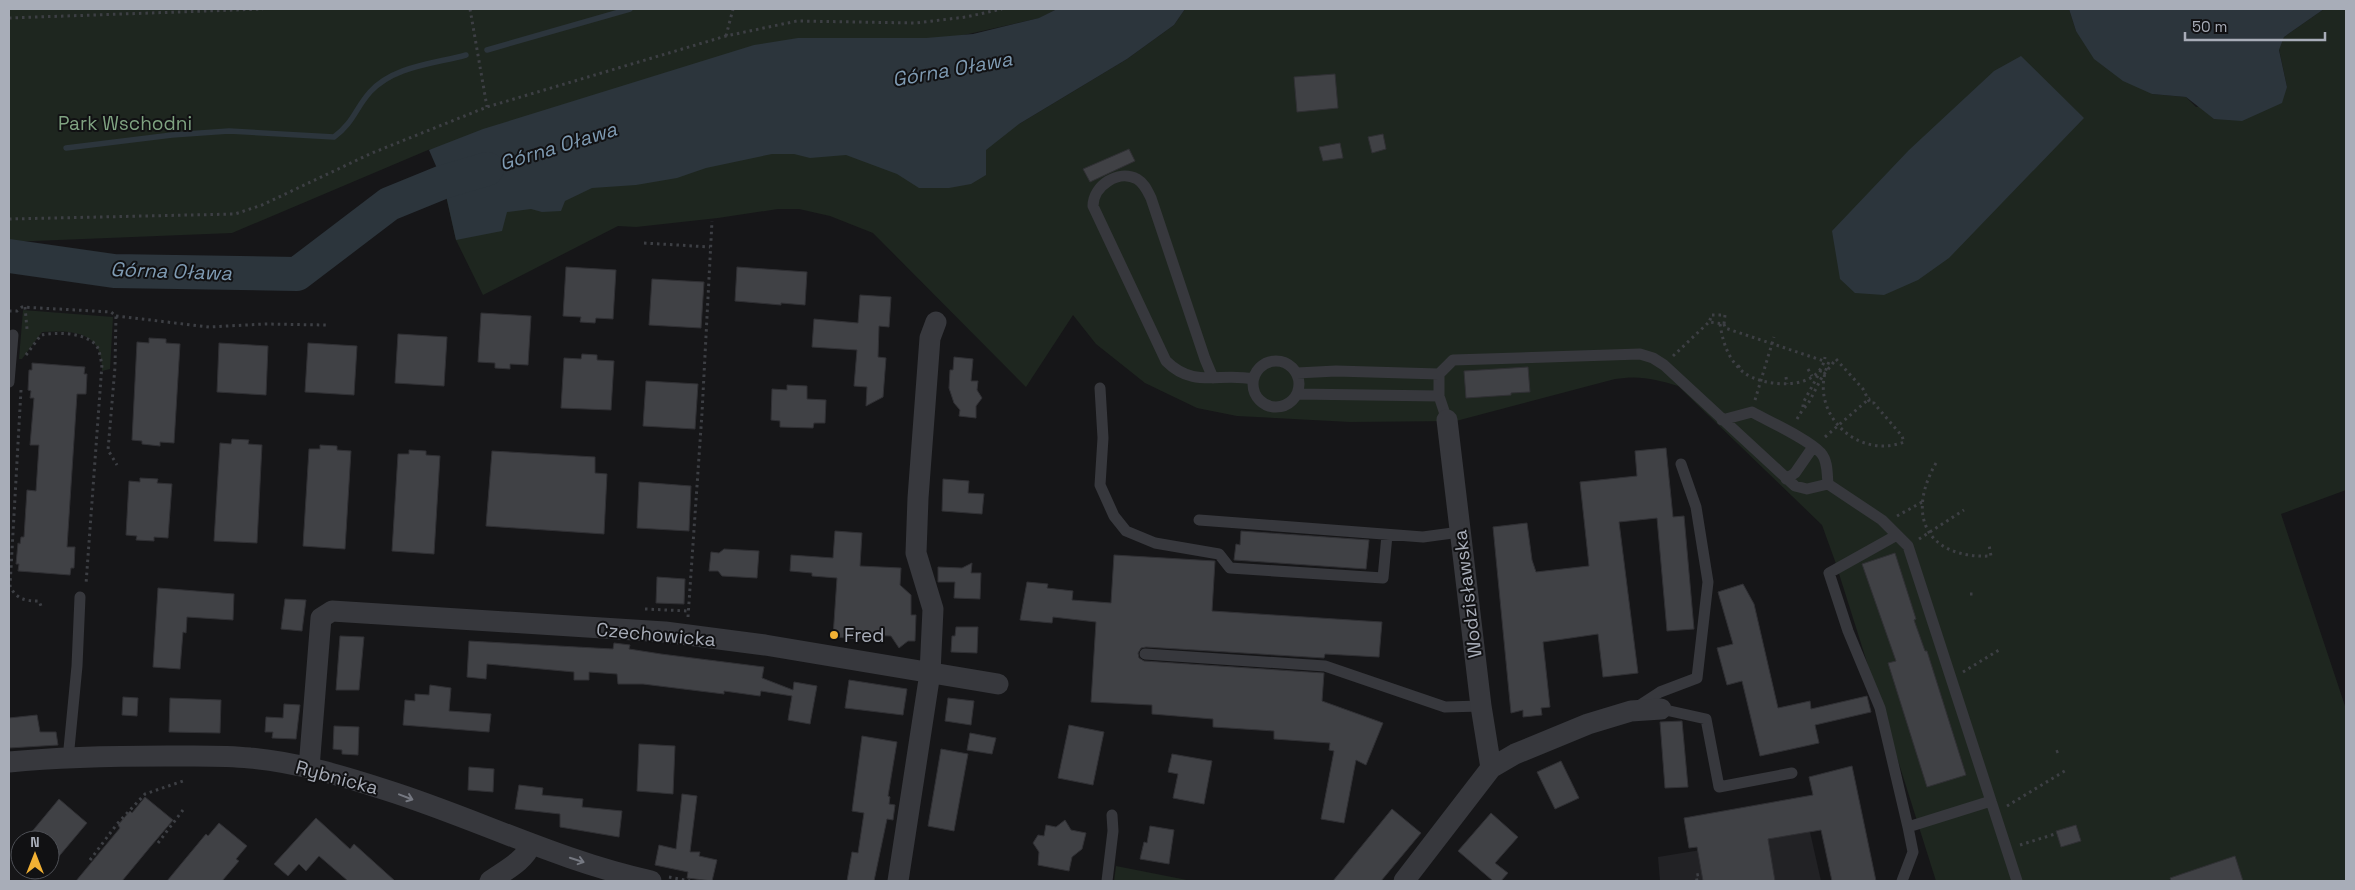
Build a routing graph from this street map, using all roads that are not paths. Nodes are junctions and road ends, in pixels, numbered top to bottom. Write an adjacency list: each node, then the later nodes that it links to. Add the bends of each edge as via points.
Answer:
1 (936, 322): 23 (street, via 930,338 916,553 933,609)
2 (13, 335): 7 (lane)
3 (1297, 373): 4 (lane); 6 (lane, via 1286,364 1270,362 1258,369); 9 (lane)
4 (1439, 374): 10 (lane); 12 (lane, via 1453,360 1632,354 1652,358 1664,365)
5 (1213, 378): 5 (lane, via 1191,378 1175,371 1158,348 1092,206 1098,188 1108,181 1121,177 1137,179 1151,198); 6 (lane)
6 (1253, 379): 9 (lane, via 1254,393 1266,406 1284,407)
7 (9, 382)
8 (1100, 388): 19 (lane, via 1100,485 1114,516 1126,531 1155,543 1219,554 1230,568 1383,578)
9 (1297, 394): 10 (lane)
10 (1439, 396): 11 (lane)
11 (1447, 420): 18 (street, Wodzisławska)
12 (1722, 420): 13 (lane, via 1752,412); 15 (lane)
13 (1813, 447): 15 (lane, via 1795,473); 16 (lane, via 1822,454)
14 (1682, 464): 27 (lane, via 1696,507 1708,582 1697,678 1660,692)
15 (1786, 480): 16 (lane, via 1807,489)
16 (1828, 484): 20 (lane, via 1882,520)
17 (1200, 520): 19 (lane)
18 (1460, 532): 19 (lane, via 1423,537); 25 (street, Wodzisławska)
19 (1387, 534)
20 (1897, 535): 33 (lane, via 1908,546); 35 (lane, via 1829,573 1848,632 1880,708)
21 (80, 597): 28 (lane)
22 (1146, 654): 25 (lane, via 1325,666 1445,706)
23 (930, 673): 24 (street); 30 (street, Czechowicka, via 666,632 332,612 321,618); 39 (street)
24 (998, 684)
25 (1480, 706): 31 (street, Wodzisławska)
26 (1661, 709): 27 (street); 32 (lane, via 1706,719 1719,787)
27 (1631, 711): 31 (street, via 1588,724 1515,754)
28 (68, 759): 29 (street, Rybnicka); 30 (street, Rybnicka, via 215,756 252,758)
29 (9, 762)
30 (309, 768): 36 (street, Rybnicka, one-way to 36, via 328,779 386,790)
31 (1491, 768): 41 (street)
32 (1792, 773)
33 (1991, 801): 35 (lane); 43 (lane)
34 (1112, 815): 40 (lane)
35 (1908, 827): 42 (lane, via 1913,852)
36 (530, 844): 37 (street, via 522,858); 38 (street, Rybnicka, one-way to 38, via 622,875)
37 (490, 881)
38 (651, 881)
39 (898, 881)
40 (1107, 881)
41 (1404, 881)
42 (1902, 881)
43 (2017, 881)

